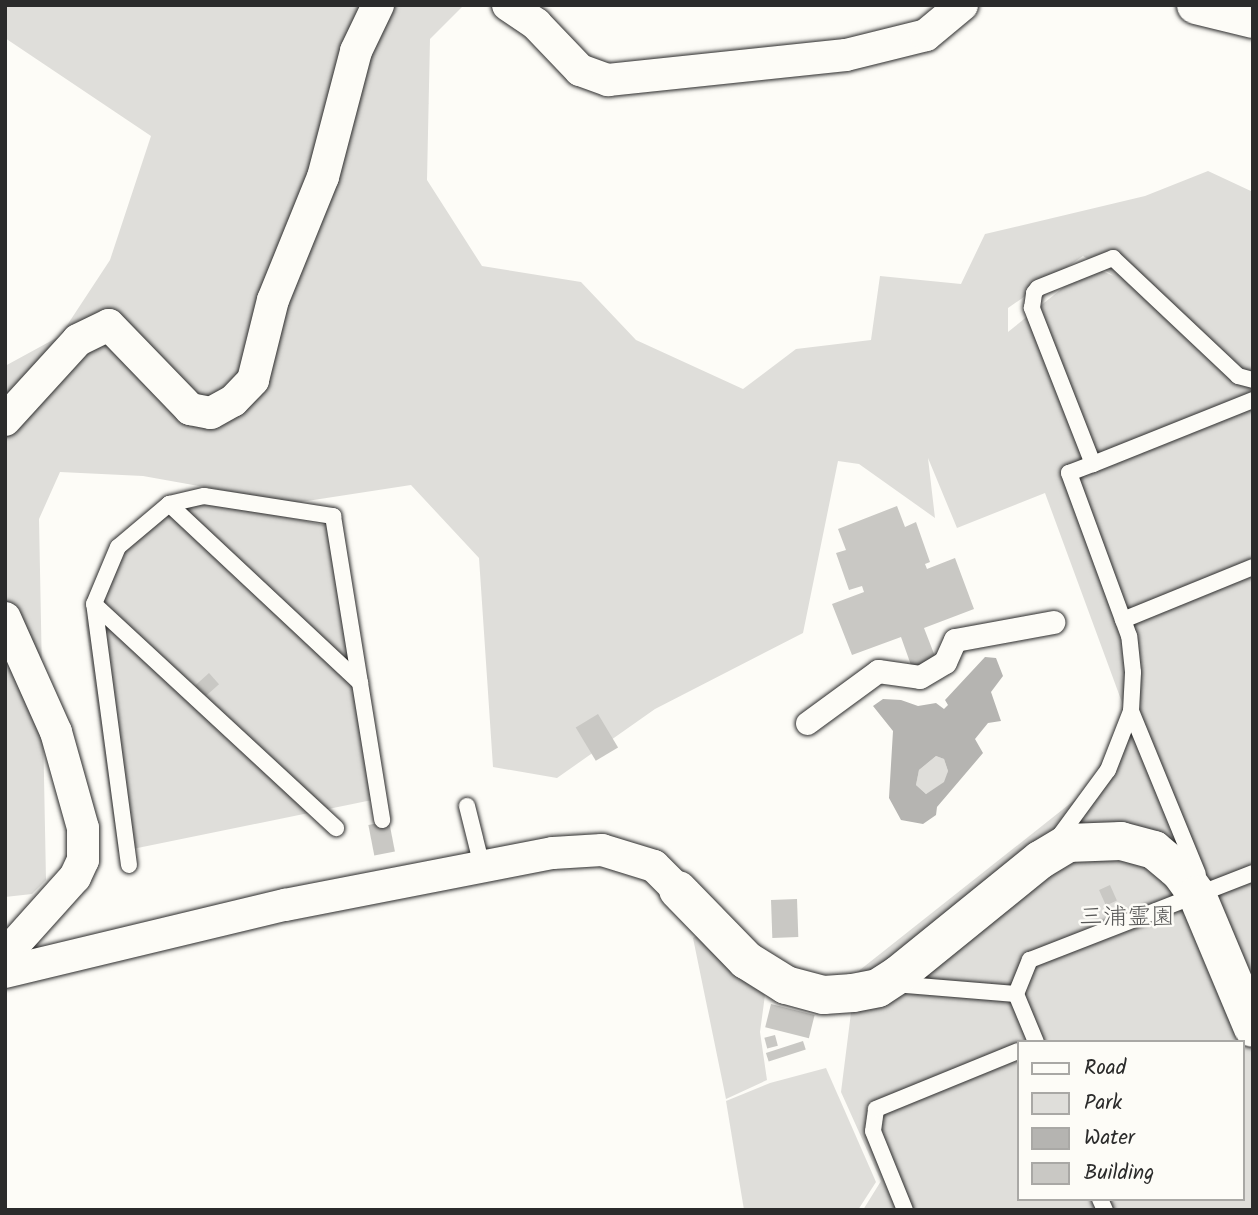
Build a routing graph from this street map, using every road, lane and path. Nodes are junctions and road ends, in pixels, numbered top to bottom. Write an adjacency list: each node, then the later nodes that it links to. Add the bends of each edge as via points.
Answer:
1 (378, 5): 8 (street, via 356,51 323,177 273,300 253,380 233,401 211,413 190,410 108,325 78,340)
2 (508, 5): 3 (street, via 536,24 580,70 608,80 846,55 926,34)
3 (962, 5)
4 (1196, 5): 5 (street)
5 (1253, 19)
6 (1253, 380): 9 (lane, via 1238,376 1113,258 1038,288 1032,308)
7 (1253, 400): 9 (lane)
8 (5, 420)
9 (1093, 464): 14 (lane, via 1069,473)
10 (169, 504): 12 (lane, via 118,547); 16 (lane); 16 (lane, via 204,496 334,516)
11 (1253, 567): 14 (lane)
12 (94, 604): 21 (lane); 23 (lane)
13 (5, 618): 28 (street, via 56,732 83,828 83,860 75,877)
14 (1123, 620): 17 (lane, via 1133,672)
15 (1053, 622): 18 (street, via 954,640 945,662 920,677 878,671)
16 (360, 683): 20 (lane)
17 (1131, 711): 22 (lane, via 1108,771); 27 (lane)
18 (807, 723)
19 (467, 806): 24 (lane)
20 (382, 820)
21 (337, 828)
22 (1040, 860): 27 (street, via 1068,844 1121,841 1154,850); 30 (street)
23 (129, 865)
24 (482, 866): 26 (street, via 553,853 602,850 654,866); 29 (street, via 285,905)
25 (1253, 873): 27 (lane)
26 (678, 890): 30 (street, via 746,960 786,985 824,995 853,993)
27 (1201, 893): 31 (lane, via 1030,960); 32 (street)
28 (5, 956)
29 (5, 972)
30 (885, 983): 31 (lane)
31 (1016, 994): 33 (lane)
32 (1253, 1028)
33 (1035, 1040)
34 (1016, 1052): 35 (lane, via 876,1109 873,1131)
35 (905, 1210)

